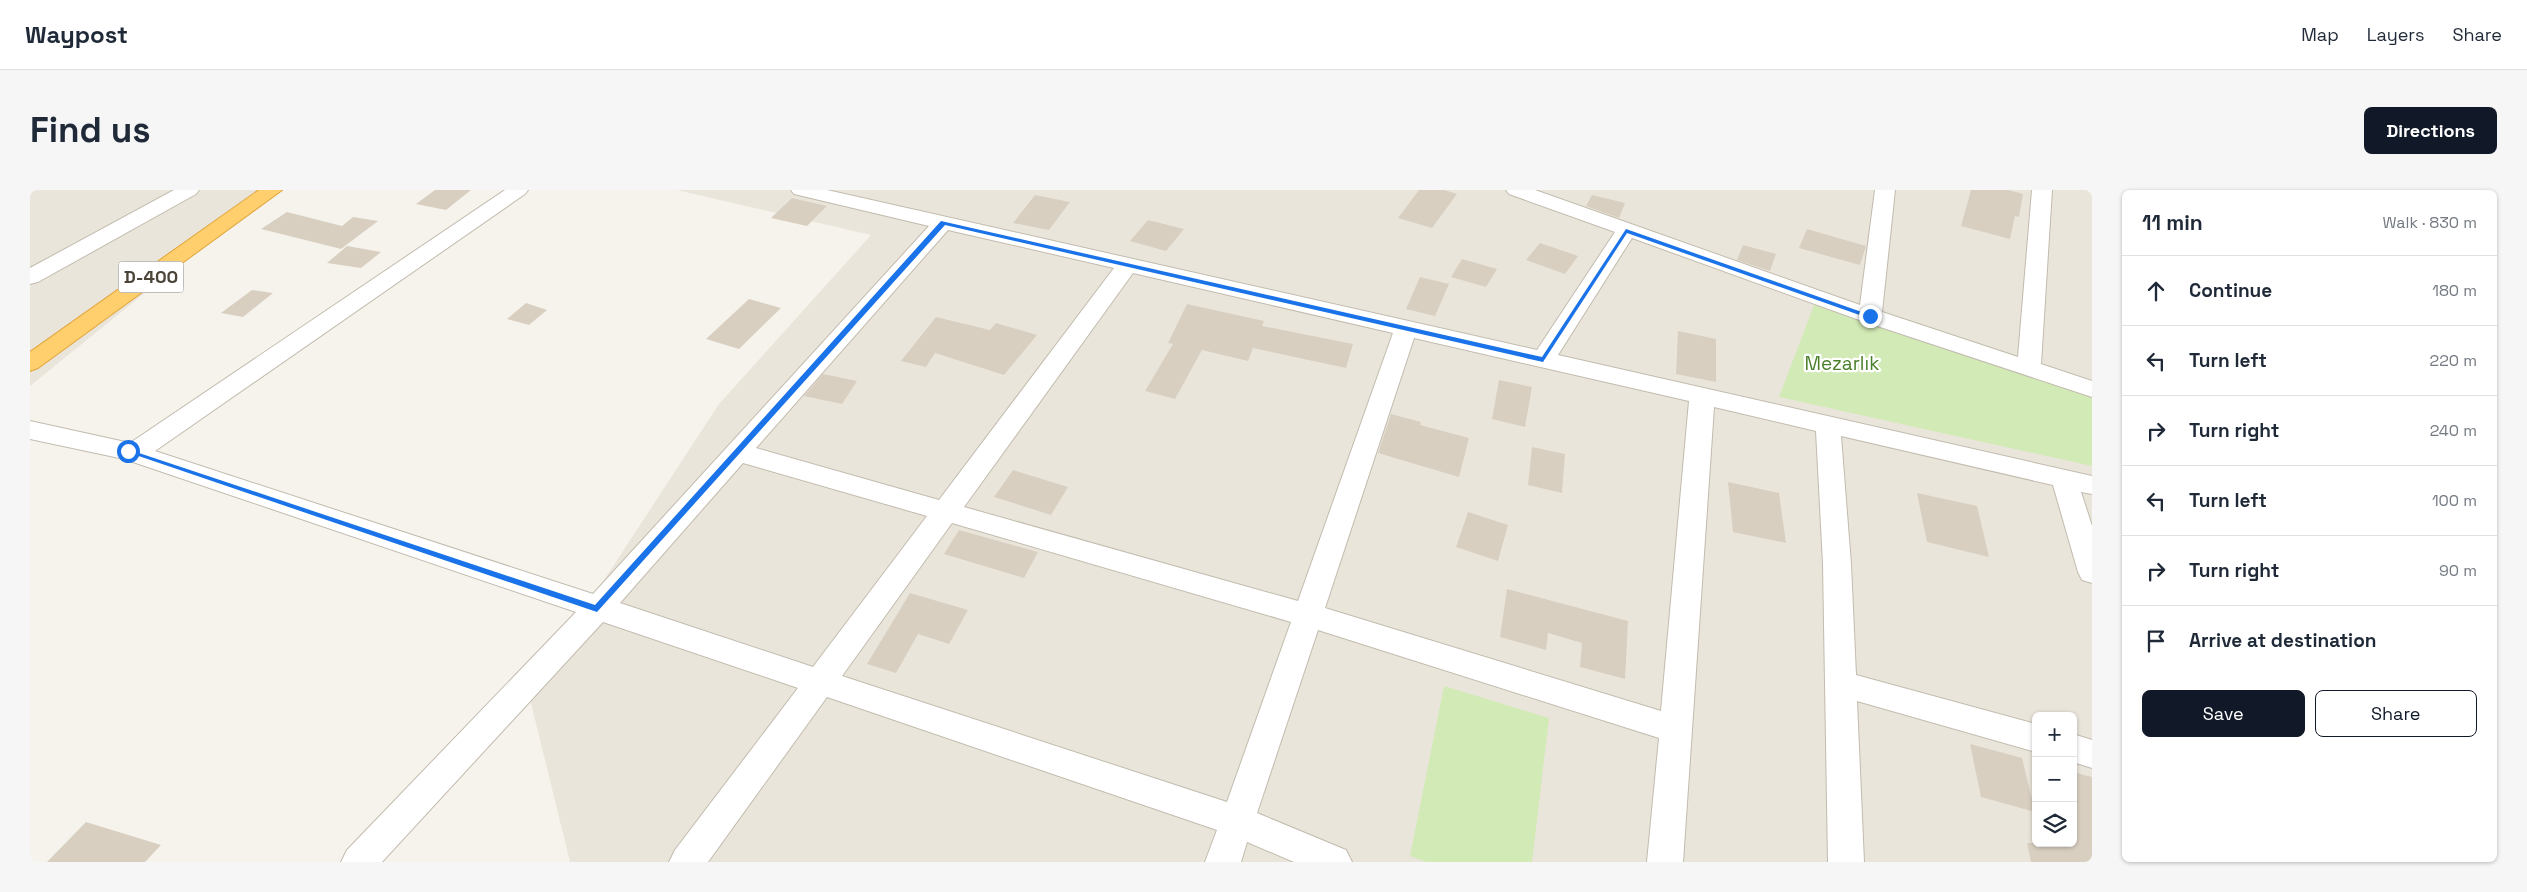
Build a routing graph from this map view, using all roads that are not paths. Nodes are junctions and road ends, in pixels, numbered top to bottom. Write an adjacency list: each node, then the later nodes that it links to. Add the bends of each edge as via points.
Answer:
1 (189, 190): 12 (street)
2 (243, 190): 15 (highway, D-400)
3 (272, 190): 17 (highway, D-400)
4 (518, 190): 24 (street)
5 (801, 190): 9 (street)
6 (1516, 190): 10 (street)
7 (1885, 190): 13 (street)
8 (2042, 190): 18 (street)
9 (943, 223): 11 (street); 23 (street)
10 (1626, 231): 13 (street); 16 (street)
11 (1128, 265): 14 (street); 27 (street)
12 (30, 277)
13 (1870, 316): 18 (street)
14 (1406, 328): 16 (street); 30 (street)
15 (30, 340)
16 (1543, 360): 20 (street)
17 (30, 363)
18 (2029, 368): 19 (street)
19 (2092, 389)
20 (1702, 396): 21 (street); 33 (street)
21 (1828, 425): 25 (street); 32 (street, via 1837,564)
22 (30, 430): 24 (street)
23 (737, 452): 27 (street); 29 (street)
24 (133, 453): 29 (street)
25 (2064, 479): 26 (street); 28 (street)
26 (2092, 486)
27 (945, 511): 30 (street); 31 (street)
28 (2092, 572)
29 (597, 609): 31 (street); 38 (street)
30 (1308, 615): 33 (street); 37 (street)
31 (818, 683): 37 (street); 39 (street)
32 (1839, 683): 34 (street); 43 (street)
33 (1674, 729): 42 (street)
34 (2032, 737)
35 (2077, 749): 36 (street)
36 (2092, 754)
37 (1237, 821): 40 (street); 41 (street)
38 (359, 862)
39 (687, 862)
40 (1223, 862)
41 (1334, 862)
42 (1665, 862)
43 (1846, 862)

